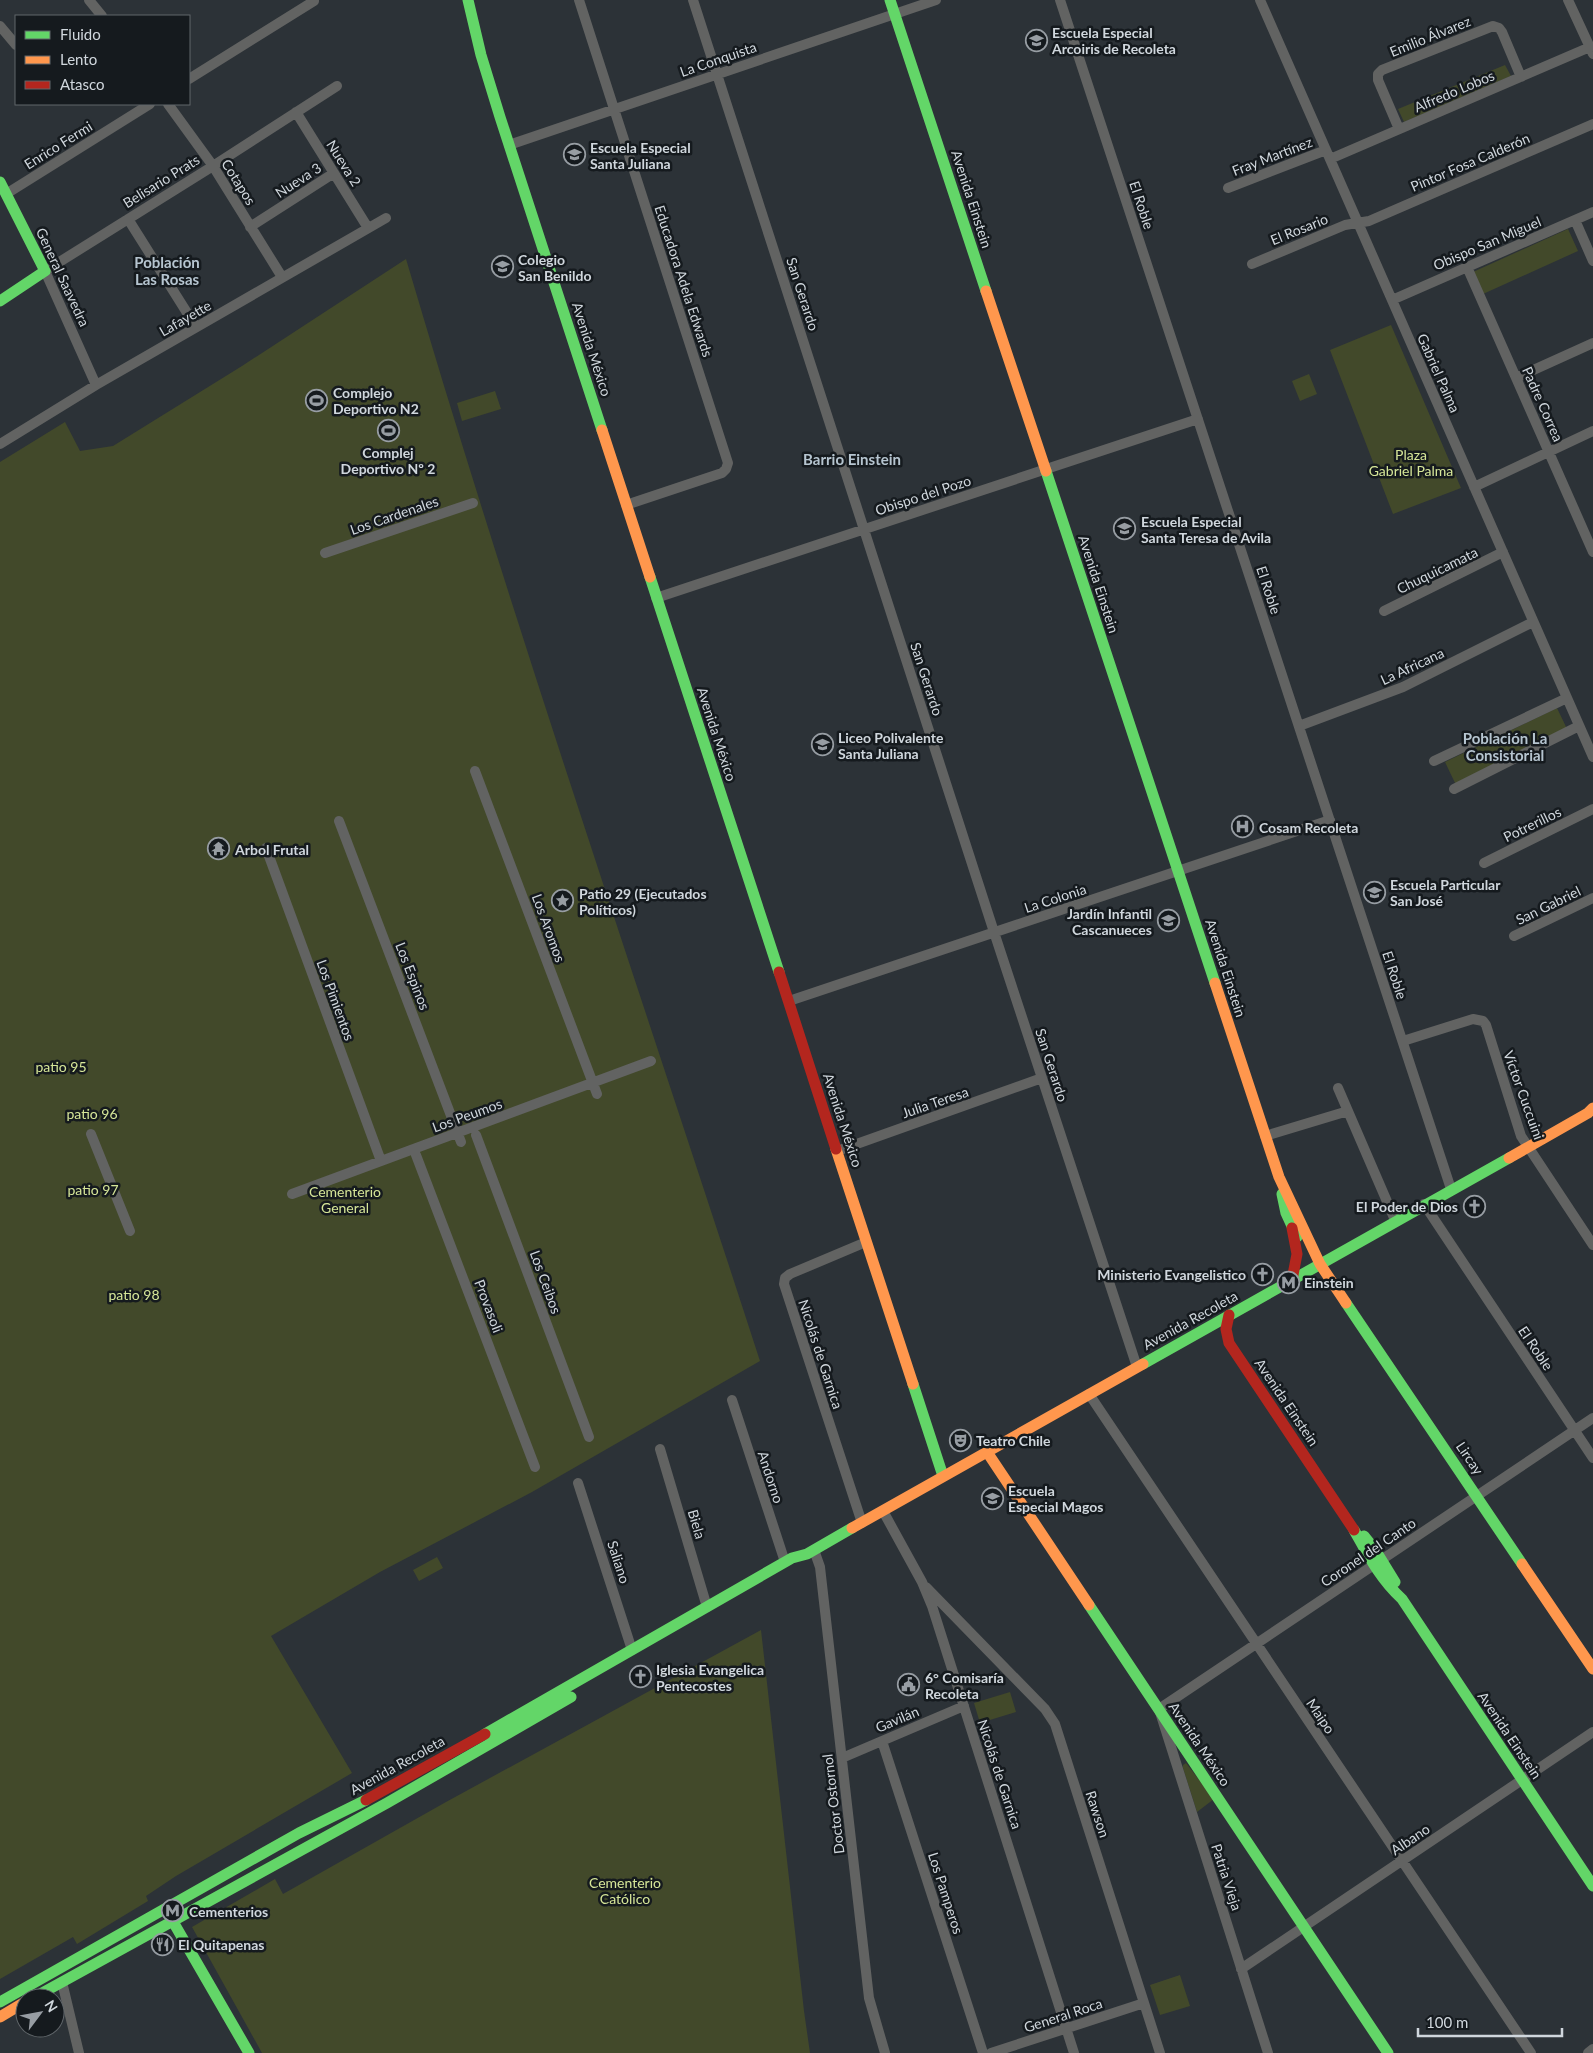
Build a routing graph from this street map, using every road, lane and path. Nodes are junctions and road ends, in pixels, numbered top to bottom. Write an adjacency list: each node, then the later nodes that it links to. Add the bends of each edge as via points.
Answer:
1 (89, 0): 12 (street)
2 (468, 0): 26 (main road, Avenida México, via 490,87)
3 (579, 0): 22 (street, Educadora Adela Edwards)
4 (693, 0): 16 (street, San Gerardo)
5 (890, 0): 11 (main road, Avenida Einstein)
6 (936, 0): 11 (street, La Conquista)
7 (1060, 0): 51 (street, El Roble)
8 (1260, 0): 27 (street, Gabriel Palma)
9 (1568, 0): 15 (street)
10 (314, 1): 18 (street)
11 (894, 14): 16 (street, La Conquista); 55 (main road, Avenida Einstein)
12 (101, 15)
13 (0, 26): 14 (street)
14 (15, 44)
15 (1591, 51): 17 (street, Alfredo Lobos)
16 (717, 74): 22 (street, La Conquista); 59 (street, San Gerardo)
17 (1521, 77): 25 (street, Alfredo Lobos); 25 (street, Emilio Álvarez, via 1502,32 1494,26 1382,70 1378,80)
18 (190, 78)
19 (337, 86): 23 (street, Belisario Prats)
20 (148, 105): 32 (street, Enrico Fermi)
21 (169, 105): 28 (street, Cotapos)
22 (614, 109): 26 (street, La Conquista); 58 (street, Educadora Adela Edwards, via 728,463 722,473)
23 (296, 112): 28 (street, Belisario Prats); 29 (street, Nueva 2)
24 (1593, 124): 37 (street, Pintor Fosa Calderón)
25 (1399, 130): 27 (street, Alfredo Lobos)
26 (509, 145): 58 (main road, Avenida México)
27 (1328, 155): 31 (street, Fray Martínez); 37 (street, Gabriel Palma)
28 (213, 166): 35 (street, Belisario Prats); 38 (street, Cotapos)
29 (334, 173): 38 (street, Nueva 3); 39 (street, Nueva 2)
30 (0, 182): 32 (main road, General Saavedra)
31 (1228, 188)
32 (6, 194): 43 (main road, General Saavedra)
33 (1593, 212): 36 (street, Obispo San Miguel)
34 (386, 218): 39 (street, Lafayette)
35 (128, 219): 43 (street, Belisario Prats); 47 (street)
36 (1575, 220): 40 (street); 42 (street, Obispo San Miguel)
37 (1358, 223): 41 (street, El Rosario); 45 (street, Gabriel Palma)
38 (250, 226): 44 (street, Cotapos)
39 (368, 228): 44 (street, Lafayette)
40 (1593, 260)
41 (1252, 264)
42 (1467, 267): 45 (street, Obispo San Miguel); 49 (street, Padre Correa)
43 (45, 271): 46 (main road, Belisario Prats); 50 (street, General Saavedra)
44 (282, 277): 47 (street, Lafayette)
45 (1392, 300): 56 (street, Gabriel Palma)
46 (0, 301)
47 (196, 327): 50 (street, Lafayette)
48 (1593, 343): 49 (street)
49 (1516, 378): 54 (street, Padre Correa)
50 (96, 385): 53 (street, Lafayette)
51 (1198, 419): 55 (street, Obispo del Pozo); 67 (street, El Roble)
52 (1593, 432): 54 (street)
53 (0, 444)
54 (1549, 452): 56 (street); 61 (street, Padre Correa)
55 (1046, 469): 59 (street, Obispo del Pozo); 78 (main road, Avenida Einstein)
56 (1474, 487): 60 (street, Gabriel Palma)
57 (473, 503): 62 (street, Los Cardenales)
58 (626, 505): 63 (main road, Avenida México)
59 (864, 529): 63 (street, Obispo del Pozo); 80 (street, San Gerardo)
60 (1503, 552): 64 (street, Chuquicamata); 65 (street, Gabriel Palma)
61 (1593, 552)
62 (325, 553)
63 (656, 598): 82 (main road, Avenida México)
64 (1384, 611)
65 (1534, 622): 66 (street, Gabriel Palma); 67 (street, La Africana, via 1403,687)
66 (1567, 698): 68 (street, Gabriel Palma); 70 (street)
67 (1299, 726): 74 (street, El Roble)
68 (1579, 726): 69 (street, Gabriel Palma); 72 (street)
69 (1592, 753)
70 (1434, 761)
71 (475, 771): 86 (street, Los Aromos)
72 (1454, 789)
73 (1593, 809): 77 (street, Potrerillos)
74 (1330, 820): 78 (street, La Colonia); 83 (street, El Roble)
75 (339, 821): 94 (street, Los Espinos)
76 (266, 848): 98 (street, Los Pimientos)
77 (1484, 863)
78 (1179, 871): 80 (street, La Colonia); 93 (main road, Avenida Einstein)
79 (1593, 898): 81 (street, San Gabriel)
80 (994, 932): 82 (street, La Colonia); 85 (street, San Gerardo)
81 (1514, 936)
82 (788, 1001): 96 (main road, Avenida México)
83 (1403, 1041): 95 (street, Víctor Cuccuini, via 1474,1019 1483,1021); 100 (street, El Roble)
84 (652, 1061): 86 (street, Los Peumos)
85 (1042, 1078): 96 (street, Julia Teresa); 113 (street, San Gerardo)
86 (592, 1083): 88 (street, Los Aromos); 94 (street, Los Peumos)
87 (1338, 1088): 89 (street)
88 (597, 1094)
89 (1348, 1111): 93 (street); 103 (street)
90 (1591, 1111): 95 (main road, Avenida Recoleta)
91 (91, 1134): 105 (street)
92 (476, 1135): 118 (street, Los Ceibos)
93 (1265, 1136): 99 (main road, Avenida Einstein)
94 (459, 1137): 98 (street, Los Peumos)
95 (1527, 1146): 100 (main road, Avenida Recoleta); 107 (street, Víctor Cuccuini)
96 (837, 1151): 106 (main road, Avenida México)
97 (416, 1155): 122 (street, Provasoli)
98 (381, 1161): 101 (street, Los Peumos)
99 (1279, 1177): 104 (main road, Avenida Einstein, via 1284,1208); 108 (main road, Avenida Einstein)
100 (1451, 1189): 102 (main road, Avenida Recoleta)
101 (292, 1194)
102 (1424, 1204): 103 (main road, Avenida Recoleta); 117 (street, El Roble)
103 (1395, 1220): 108 (main road, Avenida Recoleta)
104 (1292, 1228): 108 (main road, Avenida Einstein); 109 (main road, via 1298,1254)
105 (130, 1231)
106 (866, 1242): 123 (main road, Avenida México); 127 (street, Nicolás de Garnica, via 790,1274 784,1284)
107 (1593, 1245)
108 (1320, 1264): 109 (main road, Avenida Recoleta); 125 (main road, Lircay)
109 (1292, 1280): 110 (main road, Avenida Recoleta)
110 (1229, 1315): 111 (main road, Avenida Recoleta); 112 (main road, via 1226,1334)
111 (1202, 1330): 112 (main road, Avenida Einstein, via 1212,1332); 113 (main road, Avenida Recoleta)
112 (1229, 1343): 130 (main road, Avenida Einstein)
113 (1137, 1367): 114 (main road, Avenida Recoleta)
114 (1089, 1394): 120 (main road, Avenida Recoleta); 135 (street, Maipo)
115 (732, 1400): 129 (street, Andorno)
116 (1593, 1418): 117 (street, Coronel del Canto)
117 (1575, 1430): 121 (street, El Roble); 125 (street, Coronel del Canto)
118 (589, 1437)
119 (660, 1449): 132 (street, Biela)
120 (987, 1452): 123 (main road, Avenida Recoleta); 139 (main road, Avenida México)
121 (1593, 1458)
122 (535, 1467)
123 (944, 1476): 126 (main road, Avenida Recoleta)
124 (578, 1483): 136 (street, Saliano)
125 (1477, 1495): 130 (street, Coronel del Canto); 137 (main road, Lircay)
126 (882, 1511): 127 (main road, Avenida Recoleta); 131 (street, Nicolás de Garnica)
127 (862, 1523): 128 (main road, Avenida Recoleta)
128 (810, 1552): 129 (main road, Avenida Recoleta); 142 (street, Doctor Ostornol, via 820,1567); 147 (main road, Avenida Recoleta, via 797,1566 685,1631 387,1803)
129 (784, 1562): 132 (main road, Avenida Recoleta)
130 (1377, 1562): 135 (street, Coronel del Canto); 143 (main road, Avenida Einstein, via 1389,1587 1402,1599)
131 (922, 1582): 133 (street, Rawson); 134 (street, Nicolás de Garnica)
132 (707, 1607): 136 (main road, Avenida Recoleta)
133 (955, 1616): 134 (street); 153 (street, Rawson, via 1045,1708 1055,1724)
134 (938, 1626): 138 (street, Nicolás de Garnica)
135 (1256, 1644): 139 (street, Coronel del Canto); 144 (street, Maipo)
136 (632, 1650): 146 (main road, Avenida Recoleta, via 381,1793 313,1825)
137 (1593, 1669)
138 (964, 1706): 141 (street, Gavilán); 156 (street, Nicolás de Garnica)
139 (1159, 1709): 148 (main road, Avenida México); 149 (street, Patria Vieja)
140 (1593, 1732): 143 (street, Albano)
141 (882, 1741): 142 (street, Gavilán); 161 (street, Los Pamperos)
142 (842, 1758): 160 (street, Doctor Ostornol, via 869,1998)
143 (1522, 1780): 144 (street, Albano); 145 (main road, Avenida Einstein)
144 (1402, 1861): 148 (street, Albano); 167 (street, Maipo)
145 (1593, 1886)
146 (166, 1908): 147 (main road); 152 (main road, Avenida Recoleta)
147 (173, 1920): 150 (main road, Avenida Recoleta); 159 (main road)
148 (1304, 1927): 149 (street, Albano); 166 (main road, Avenida México)
149 (1242, 1969): 165 (street, Patria Vieja)
150 (62, 1982): 151 (main road, Avenida Recoleta); 158 (street)
151 (51, 1988)
152 (0, 2002)
153 (1144, 2002): 156 (street, General Roca); 164 (street, Rawson)
154 (15, 2008): 155 (main road)
155 (0, 2017)
156 (1066, 2028): 162 (street, General Roca); 163 (street, Nicolás de Garnica)
157 (1593, 2050): 168 (street)
158 (78, 2053)
159 (249, 2053)
160 (885, 2053)
161 (984, 2053)
162 (991, 2053)
163 (1074, 2053)
164 (1160, 2053)
165 (1268, 2053)
166 (1388, 2053)
167 (1531, 2053)
168 (1588, 2053)

